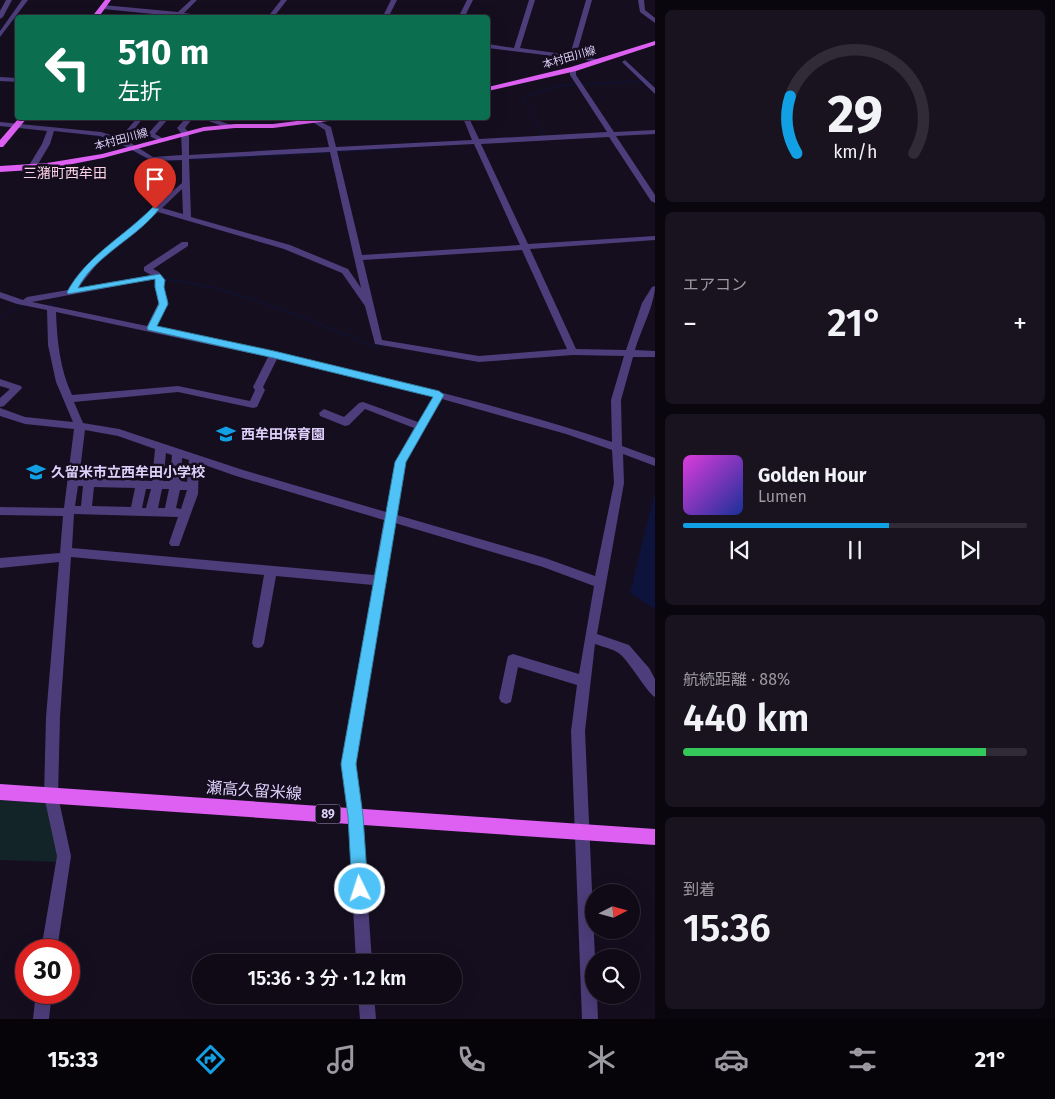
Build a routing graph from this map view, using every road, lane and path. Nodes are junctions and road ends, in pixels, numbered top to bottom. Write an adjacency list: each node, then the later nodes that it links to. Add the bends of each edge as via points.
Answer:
1 (9, 0): 19 (street)
2 (25, 0): 21 (street)
3 (108, 0): 11 (main road)
4 (194, 0): 12 (street)
5 (284, 0): 16 (street)
6 (394, 0): 17 (street)
7 (470, 0): 18 (street)
8 (532, 0): 26 (street)
9 (589, 0): 27 (street)
10 (641, 0): 20 (street, via 642,11)
11 (103, 7): 13 (main road); 14 (street)
12 (180, 14): 14 (street); 15 (street)
13 (96, 15)
14 (158, 15)
15 (189, 15)
16 (272, 15)
17 (386, 15)
18 (462, 15)
19 (0, 16)
20 (655, 20)
21 (6, 27): 22 (street); 23 (street)
22 (15, 28)
23 (0, 35)
24 (655, 43): 28 (main road, 本村田川線)
25 (490, 46): 26 (street)
26 (516, 50): 27 (street)
27 (573, 57): 28 (street)
28 (600, 61): 30 (main road, 本村田川線)
29 (625, 62): 34 (street)
30 (573, 69): 33 (main road, 本村田川線); 49 (street, via 573,75)
31 (0, 79): 32 (street)
32 (15, 80)
33 (490, 89)
34 (655, 92)
35 (20, 120): 44 (main road)
36 (138, 120): 51 (street)
37 (163, 120): 50 (street, via 152,135)
38 (187, 120): 48 (street, via 181,128)
39 (211, 120): 43 (street)
40 (312, 120): 43 (main road, 本村田川線, via 273,126); 55 (street, via 328,129)
41 (467, 120): 52 (street)
42 (0, 124): 44 (street)
43 (230, 126): 48 (main road, 本村田川線)
44 (15, 127): 45 (street); 46 (street); 53 (main road)
45 (0, 128)
46 (51, 128): 51 (street, via 101,134); 57 (street, via 46,144)
47 (655, 132): 49 (street)
48 (185, 133): 50 (main road, 本村田川線); 56 (street)
49 (611, 134): 52 (street); 60 (street)
50 (162, 140): 54 (main road, 本村田川線)
51 (122, 141): 54 (street)
52 (478, 142): 55 (street); 65 (street)
53 (0, 145)
54 (134, 148): 56 (street, via 152,159); 57 (main road, 本村田川線)
55 (333, 150): 56 (street); 66 (street)
56 (186, 158): 59 (street)
57 (32, 167): 58 (main road, 本村田川線)
58 (0, 169)
59 (186, 184): 61 (street); 62 (street)
60 (655, 201)
61 (155, 209): 62 (street); 69 (street, via 90,265)
62 (186, 218): 73 (street, via 287,247 345,271)
63 (655, 238): 65 (street)
64 (185, 244): 67 (street, via 147,269)
65 (525, 247): 66 (street); 75 (street)
66 (359, 258): 73 (street)
67 (157, 276): 69 (street); 74 (street, via 164,304)
68 (655, 289): 76 (street)
69 (72, 292): 71 (street)
70 (0, 295): 71 (street)
71 (20, 302): 72 (street)
72 (51, 308): 74 (street); 81 (street, via 53,345)
73 (372, 311): 75 (street, via 378,342 479,360)
74 (151, 328): 78 (street)
75 (573, 352): 76 (street)
76 (629, 353): 77 (street); 88 (street, via 616,400)
77 (655, 354)
78 (274, 355): 80 (street); 81 (street, via 259,381 260,390 252,405 178,389)
79 (0, 382): 82 (street, via 17,388)
80 (439, 395): 86 (street); 88 (street, via 568,431)
81 (68, 399): 85 (street)
82 (0, 404)
83 (0, 412): 85 (street, via 26,421)
84 (324, 413): 86 (street, via 345,422 363,405)
85 (80, 427): 87 (street, via 106,429); 92 (street)
86 (421, 427): 105 (street, via 400,462)
87 (161, 447): 89 (street); 95 (street)
88 (616, 449): 91 (street); 111 (street, via 619,483)
89 (178, 453): 90 (street); 96 (street)
90 (194, 458): 97 (street); 105 (street)
91 (655, 462)
92 (73, 482): 93 (street); 99 (street)
93 (89, 483): 94 (street); 100 (street)
94 (141, 484): 95 (street); 101 (street)
95 (157, 485): 96 (street); 102 (street)
96 (175, 486): 97 (street); 103 (street)
97 (192, 486): 104 (street)
98 (0, 511): 99 (street)
99 (69, 511): 100 (street); 107 (street)
100 (86, 511): 101 (street)
101 (136, 512): 102 (street)
102 (152, 512): 103 (street)
103 (170, 513): 104 (street)
104 (184, 513): 106 (street)
105 (392, 519): 110 (street); 111 (street, via 545,563)
106 (174, 543)
107 (65, 555): 108 (street); 109 (street); 118 (street, via 52,717)
108 (0, 563)
109 (271, 571): 110 (street); 113 (street)
110 (381, 581): 119 (street, via 348,764)
111 (600, 583): 112 (street)
112 (590, 637): 114 (street); 115 (street, via 624,648)
113 (258, 643)
114 (584, 681): 116 (street, via 514,660); 120 (street, via 578,731)
115 (655, 691)
116 (506, 698)
117 (0, 792): 118 (main road, 瀬高久留米線 / 89)
118 (51, 796): 119 (main road, 瀬高久留米線 / 89); 122 (street, via 64,856)
119 (355, 816): 120 (main road, 瀬高久留米線 / 89); 123 (street)
120 (582, 833): 121 (main road, 瀬高久留米線 / 89); 128 (street)
121 (655, 837)
122 (51, 939)
123 (364, 954)
124 (43, 1004): 126 (street)
125 (367, 1004): 127 (street)
126 (41, 1019)
127 (368, 1019)
128 (590, 1019)

